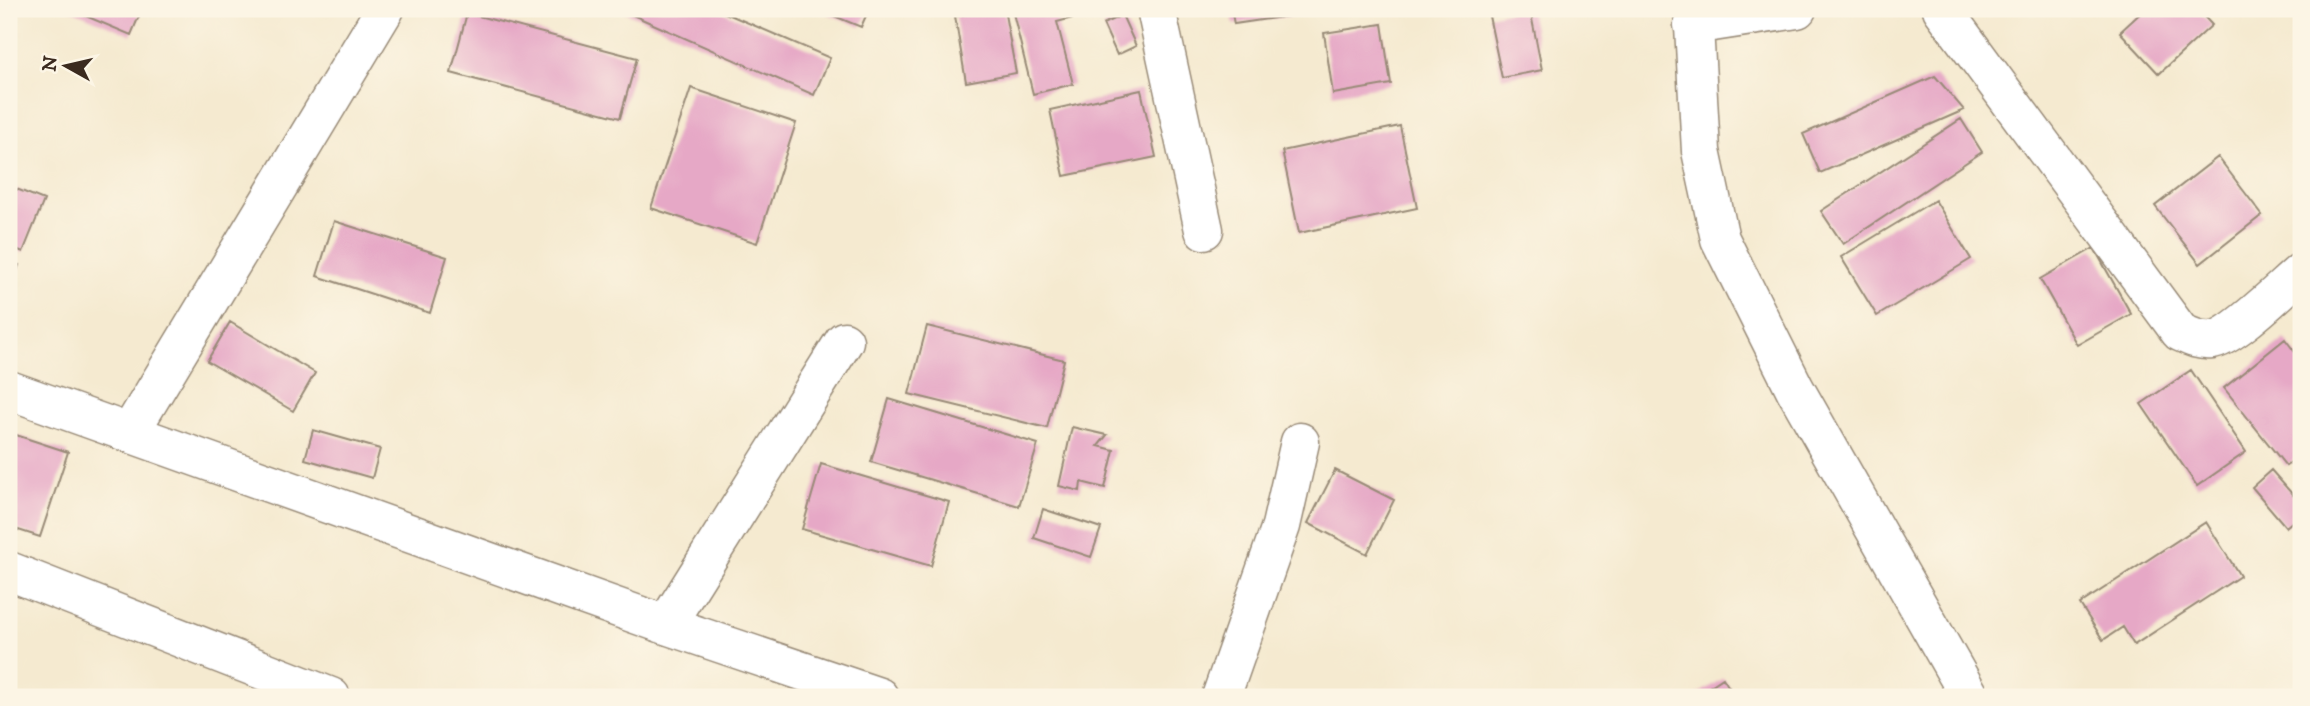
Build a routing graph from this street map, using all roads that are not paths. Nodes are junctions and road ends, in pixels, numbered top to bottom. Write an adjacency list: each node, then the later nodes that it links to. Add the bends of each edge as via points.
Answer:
1 (385, 9): 10 (street)
2 (1156, 9): 6 (street)
3 (1797, 9): 5 (street)
4 (1942, 9): 7 (street, via 2180,332 2197,340 2215,340)
5 (1693, 17): 17 (street, via 1700,151 1720,239 1795,389)
6 (1203, 230)
7 (2301, 272)
8 (844, 341): 13 (street)
9 (9, 390): 10 (street)
10 (130, 432): 13 (street)
11 (1300, 442): 16 (street, via 1281,526)
12 (9, 571): 14 (street)
13 (666, 625): 15 (street)
14 (331, 697)
15 (879, 697)
16 (1222, 697)
17 (1970, 697)

